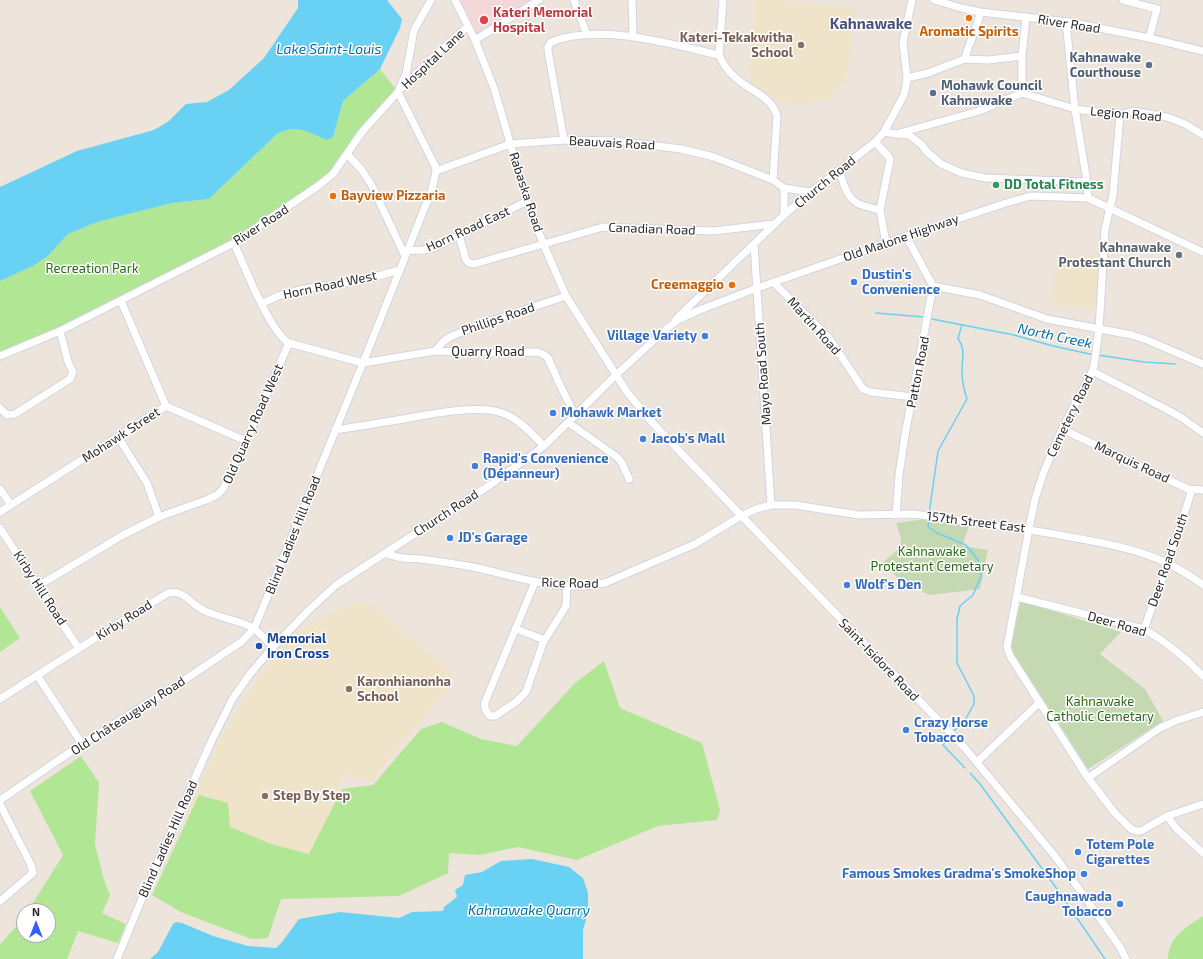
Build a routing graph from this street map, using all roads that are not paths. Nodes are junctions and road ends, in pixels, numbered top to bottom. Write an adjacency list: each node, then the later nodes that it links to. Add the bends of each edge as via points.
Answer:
1 (431, 0): 23 (street, River Road, via 414,30 406,74)
2 (455, 0): 13 (street, Rabaska Road)
3 (539, 0): 17 (street, Hospital Lane)
4 (574, 0): 14 (street)
5 (632, 0): 15 (street)
6 (723, 0): 19 (street)
7 (912, 0): 22 (street, Church Road, via 903,42)
8 (934, 0): 10 (street, River Road)
9 (1124, 0): 16 (street, via 1157,9)
10 (980, 12): 11 (street, River Road); 21 (street, via 979,22)
11 (1026, 17): 12 (street, River Road); 20 (street)
12 (1066, 22): 16 (street, River Road); 25 (street)
13 (468, 26): 17 (street, Rabaska Road); 23 (street, Hospital Lane)
14 (587, 35): 15 (street); 30 (street, via 556,40 548,47)
15 (633, 36): 19 (street)
16 (1149, 38): 18 (street, River Road)
17 (475, 40): 32 (street, Rabaska Road, via 499,102)
18 (1203, 51)
19 (719, 55): 36 (street, via 736,79 769,101 774,108 777,116)
20 (1022, 56): 21 (street, via 988,60); 24 (street)
21 (964, 59): 22 (street)
22 (907, 78): 27 (street, Church Road, via 904,94)
23 (398, 92): 33 (street, River Road, via 362,132); 35 (street)
24 (1022, 93): 25 (street, Legion Road); 28 (street, via 979,111)
25 (1075, 109): 26 (street, Legion Road); 37 (street)
26 (1120, 115): 29 (street, Legion Road, via 1133,111 1167,117); 42 (street, Cemetery Road, via 1113,195)
27 (884, 132): 28 (street); 31 (street, Church Road)
28 (896, 134): 37 (street, via 909,135 941,164 962,173 985,178)
29 (1203, 135)
30 (564, 140): 32 (street, Beauvais Road); 36 (street, Beauvais Road, via 628,142 681,149 714,157)
31 (875, 142): 34 (street, Church Road); 43 (street, via 890,160)
32 (510, 144): 35 (street, Beauvais Road); 41 (street, Rabaska Road)
33 (347, 154): 48 (street, River Road, via 333,174 318,186); 53 (street, via 371,184)
34 (839, 170): 39 (street, Church Road); 43 (street, via 850,197 857,203)
35 (436, 171): 53 (street, Blind Ladies Hill Road, via 432,189)
36 (773, 180): 38 (street, Beauvais Road)
37 (1087, 182): 40 (street)
38 (784, 188): 39 (street, Beauvais Road); 44 (street)
39 (811, 192): 44 (street, Church Road)
40 (1088, 198): 42 (street, Old Malone Highway); 47 (street, Old Malone Highway, via 1031,196)
41 (527, 202): 46 (street, Horn Road East); 49 (street, Rabaska Road)
42 (1109, 208): 52 (street, Old Malone Highway); 62 (street, Cemetery Road, via 1105,229)
43 (880, 210): 50 (street)
44 (784, 215): 45 (street, Church Road)
45 (774, 224): 49 (street, Canadian Road, via 713,231 603,227); 51 (street, Church Road)
46 (459, 235): 49 (street, Canadian Road, via 466,260 474,264); 53 (street, Horn Road East, via 428,250)
47 (906, 236): 50 (street, Old Malone Highway); 56 (street)
48 (234, 243): 59 (street, River Road); 60 (street)
49 (543, 243): 58 (street, Rabaska Road)
50 (886, 243): 55 (street, Old Malone Highway)
51 (754, 244): 57 (street, Mayo Road South); 61 (street, Church Road)
52 (1203, 252)
53 (406, 253): 54 (street, Blind Ladies Hill Road)
54 (400, 270): 60 (street, Horn Road West, via 359,281 303,289); 67 (street, Blind Ladies Hill Road)
55 (774, 283): 57 (street, Old Malone Highway); 71 (street, Martin Road, via 829,338 864,389)
56 (933, 286): 62 (street, via 980,295 1047,319); 71 (street, Patton Road)
57 (757, 288): 61 (street, Old Malone Highway, via 697,311); 87 (street, Mayo Road South)
58 (566, 296): 65 (street, Phillips Road, via 473,327 450,337); 70 (street, Rabaska Road)
59 (121, 301): 63 (street, River Road); 72 (street, Mohawk Street)
60 (261, 304): 64 (street, via 279,334)
61 (666, 329): 70 (street, Old Malone Highway)
62 (1099, 329): 68 (street, via 1147,340); 69 (street, Cemetery Road)
63 (60, 331): 66 (street, River Road); 73 (street, via 73,372 70,379 15,414 7,415)
64 (289, 343): 67 (street); 80 (street, Old Quarry Road West)
65 (435, 352): 67 (street, Quarry Road); 74 (street, Quarry Road, via 543,354 552,365)
66 (0, 356)
67 (363, 363): 77 (street, Blind Ladies Hill Road)
68 (1203, 364)
69 (1092, 371): 76 (street, Cemetery Road); 78 (street, via 1166,409)
70 (616, 375): 74 (street, Church Road); 90 (street, Saint-Isidore Road, via 650,420)
71 (913, 397): 89 (street, Patton Road, via 899,475)
72 (166, 406): 79 (street, Mohawk Street); 80 (street)
73 (0, 408)
74 (575, 415): 75 (street, Church Road)
75 (569, 423): 81 (street, Church Road); 82 (street, via 617,457)
76 (1062, 429): 84 (street, Marquis Road); 93 (street, Cemetery Road, via 1043,474)
77 (335, 430): 81 (street, via 438,412 480,410 499,412 511,417 521,423); 101 (street, Blind Ladies Hill Road)
78 (1202, 431)
79 (118, 437): 86 (street, Mohawk Street); 91 (street, via 147,483)
80 (246, 441): 91 (street, Old Quarry Road West, via 228,481 217,495)
81 (544, 446): 94 (street, Church Road, via 490,485)
82 (629, 479)
83 (0, 489): 86 (street)
84 (1192, 490): 85 (street, Marquis Road); 95 (street, Deer Road South)
85 (1203, 490)
86 (11, 505): 88 (street, Mohawk Street)
87 (771, 505): 89 (street, 157th Street East, via 802,506 859,515); 90 (street, 157th Street East)
88 (0, 512)
89 (896, 515): 93 (street, 157th Street East, via 929,516)
90 (741, 516): 99 (street, Rice Road, via 695,544 605,583); 113 (street, Saint-Isidore Road)
91 (159, 517): 98 (street, Old Quarry Road West, via 123,535)
92 (0, 528): 98 (street, Kirby Hill Road)
93 (1029, 529): 95 (street, 157th Street East, via 1123,546); 100 (street, Cemetery Road)
94 (385, 553): 96 (street, Rice Road, via 398,558 473,567); 105 (street, Church Road, via 336,585)
95 (1168, 563): 97 (street, 157th Street East); 103 (street, Deer Road South)
96 (535, 582): 99 (street, Rice Road); 102 (street)
97 (1203, 585)
98 (38, 586): 106 (street, Kirby Hill Road)
99 (567, 586): 104 (street, via 566,606)
100 (1017, 597): 103 (street, Deer Road); 110 (street, Cemetery Road, via 1007,647)
101 (254, 629): 105 (street); 106 (street, Kirby Road, via 204,611 176,592 168,593); 112 (street, Old Châteauguay Road, via 241,642)
102 (516, 629): 104 (street); 104 (street, via 485,702 484,707 490,716 495,716 526,692)
103 (1144, 629): 108 (street, Deer Road, via 1162,640)
104 (545, 640)
105 (273, 647): 121 (street, Blind Ladies Hill Road, via 232,698 198,770)
106 (79, 649): 107 (street, Kirby Road)
107 (37, 675): 109 (street, Kirby Road); 112 (street)
108 (1203, 676)
109 (0, 699)
110 (1039, 703): 113 (street); 114 (street, Cemetery Road)
111 (1203, 712): 114 (street, via 1160,728)
112 (82, 744): 115 (street, Old Châteauguay Road)
113 (977, 762): 122 (street, Saint-Isidore Road, via 1064,869)
114 (1088, 778): 118 (street, Cemetery Road, via 1133,831 1141,831)
115 (0, 800)
116 (0, 804): 120 (street, via 31,865 32,873)
117 (1203, 804): 118 (street, Cemetery Road)
118 (1168, 816): 119 (street, via 1176,828)
119 (1203, 853)
120 (0, 901)
121 (117, 959)
122 (1126, 959)

